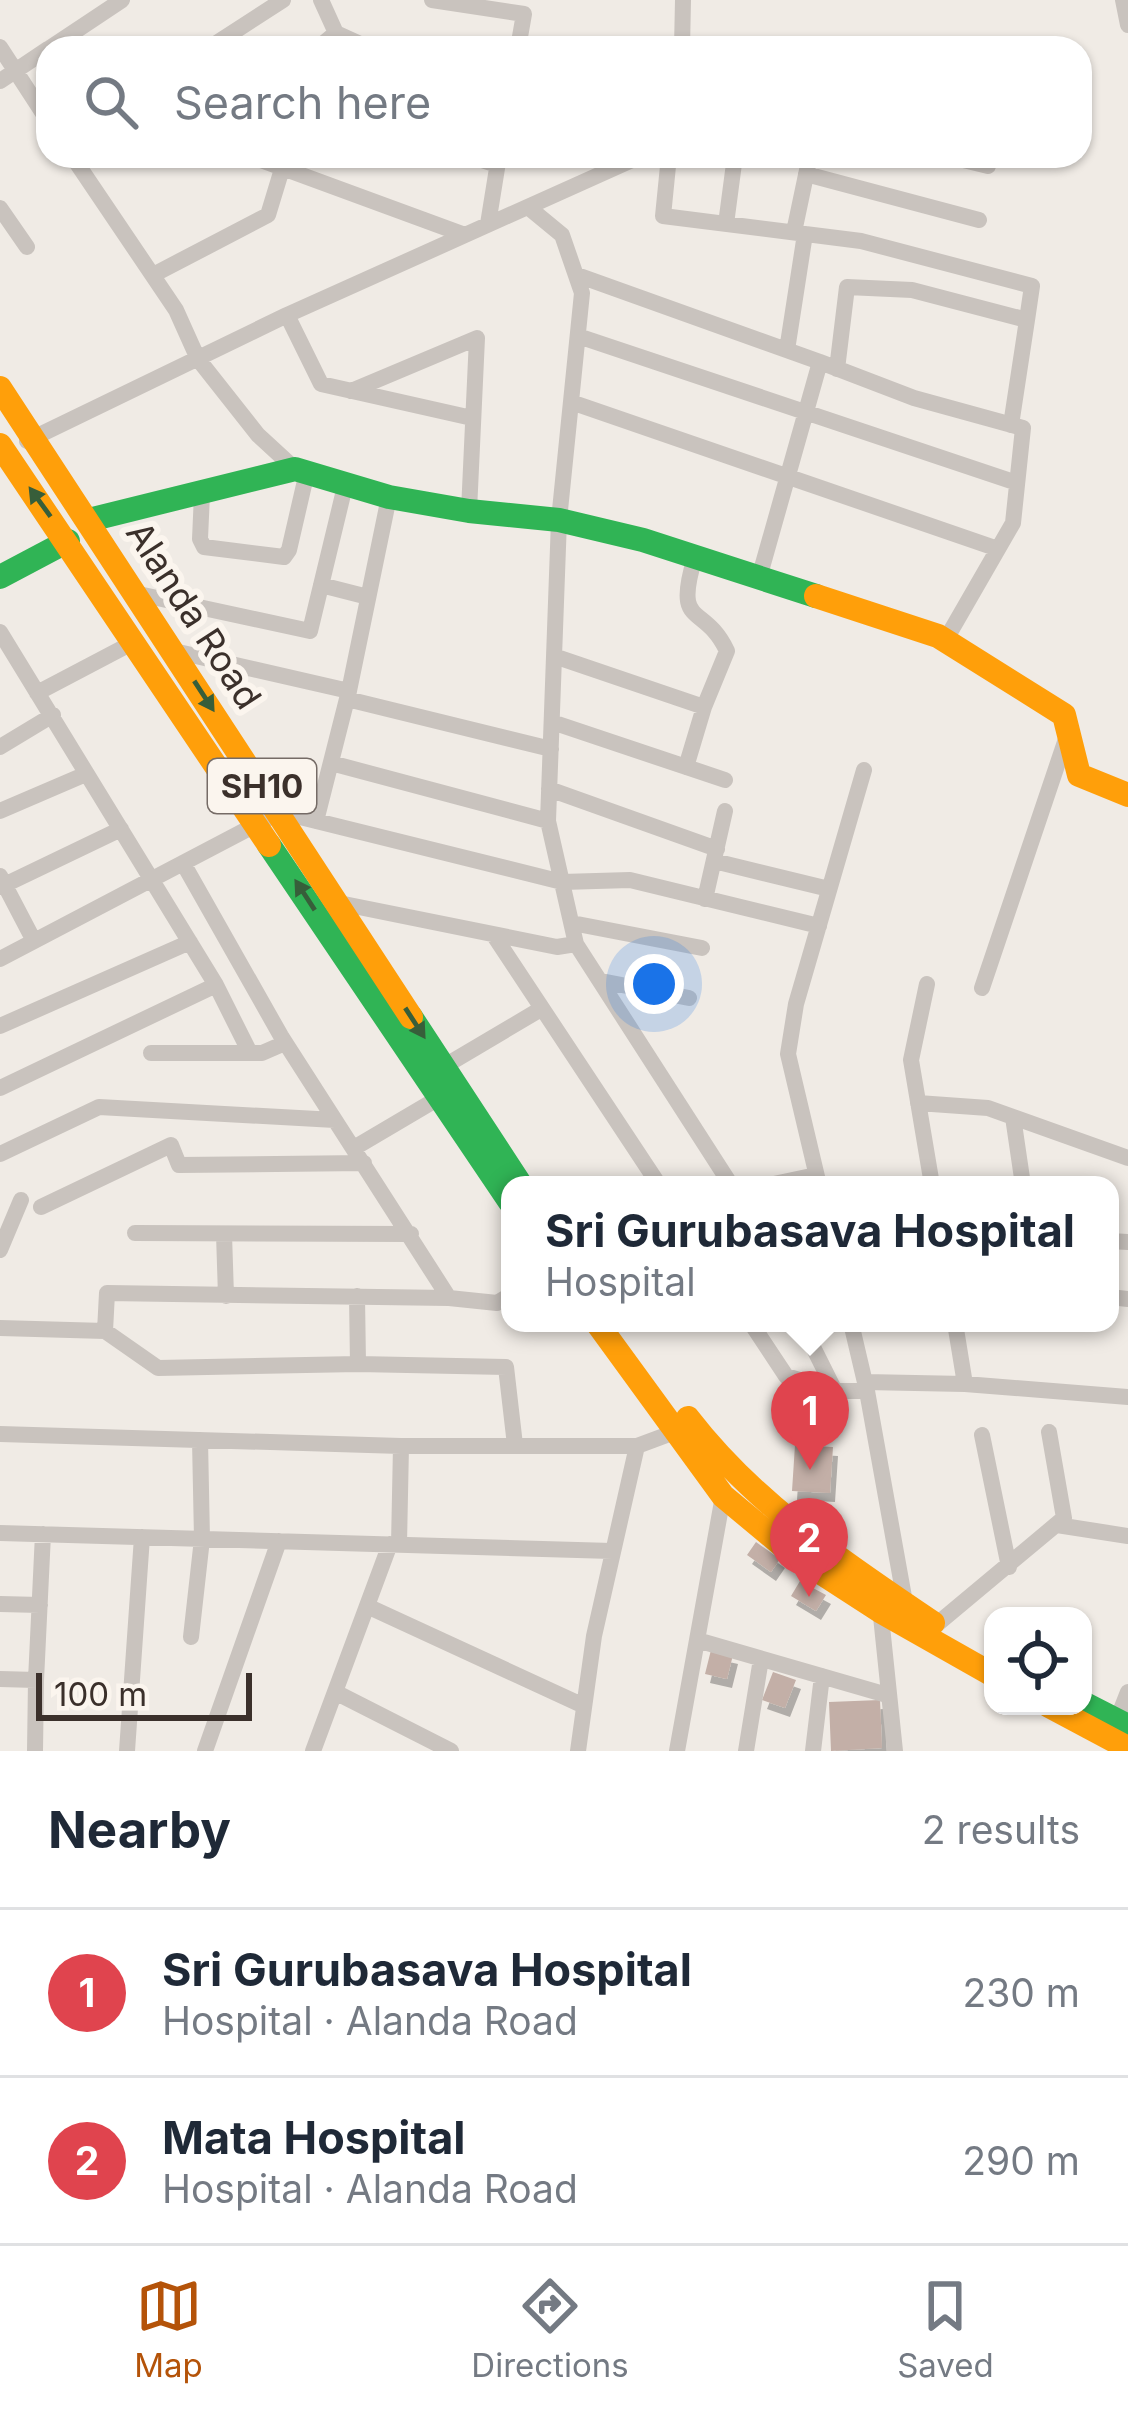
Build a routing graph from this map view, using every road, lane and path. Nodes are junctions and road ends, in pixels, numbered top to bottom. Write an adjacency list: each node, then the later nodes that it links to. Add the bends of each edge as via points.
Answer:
1 (283, 0): 11 (street)
2 (321, 0): 9 (street)
3 (432, 0): 7 (street)
4 (683, 0): 14 (street)
5 (1123, 0): 8 (street)
6 (111, 3): 10 (street)
7 (525, 7)
8 (1128, 25)
9 (336, 33): 12 (street); 13 (street)
10 (67, 36)
11 (228, 36)
12 (332, 36)
13 (343, 36)
14 (682, 36)
15 (0, 47): 17 (street)
16 (36, 57): 17 (street)
17 (7, 76): 18 (street)
18 (36, 108)
19 (80, 168): 35 (street)
20 (497, 168): 30 (street)
21 (614, 168): 27 (street)
22 (669, 168): 31 (street, via 663,216)
23 (733, 168): 31 (street)
24 (808, 168): 32 (street)
25 (817, 168): 29 (street)
26 (282, 169): 33 (street); 35 (street, via 268,215)
27 (528, 207): 30 (street); 36 (street, via 562,235)
28 (0, 208): 34 (street)
29 (980, 220)
30 (488, 224): 33 (street)
31 (726, 224): 32 (street)
32 (800, 233): 38 (street, via 1032,286); 40 (street)
33 (465, 235): 37 (street)
34 (27, 247)
35 (153, 275): 41 (street)
36 (577, 275): 39 (street); 40 (street)
37 (287, 315): 41 (street); 44 (street, via 321,384)
38 (1027, 320): 42 (street, via 913,290 847,287); 48 (street)
39 (578, 336): 45 (street); 46 (street)
40 (787, 350): 42 (street)
41 (198, 359): 49 (street); 51 (street, via 258,435)
42 (829, 365): 46 (street); 48 (street)
43 (0, 388): 49 (main road, Alanda Road / SH10)
44 (351, 391): 47 (street); 47 (street, via 477,338)
45 (571, 401): 52 (street); 59 (street)
46 (806, 414): 52 (street); 54 (street)
47 (472, 418): 57 (street)
48 (1011, 424): 54 (street, via 1023,428)
49 (33, 437): 50 (street); 58 (main road, Alanda Road / SH10)
50 (2, 452): 60 (main road, Alanda Road / SH10, one-way to 50)
51 (301, 471): 53 (main road); 55 (main road); 55 (street, via 284,557 204,547)
52 (788, 477): 61 (street); 64 (street)
53 (346, 482): 56 (main road); 65 (street)
54 (1017, 483): 61 (street, via 1013,523)
55 (202, 494): 58 (main road)
56 (389, 497): 57 (main road); 67 (street)
57 (469, 512): 59 (main road)
58 (89, 520): 66 (main road, Alanda Road / SH10)
59 (559, 520): 62 (main road); 72 (street)
60 (68, 541): 63 (main road); 70 (main road, Alanda Road / SH10)
61 (998, 549): 69 (street)
62 (695, 557): 64 (main road); 76 (street, via 687,605 727,651)
63 (0, 577)
64 (759, 578): 69 (main road)
65 (321, 585): 66 (street, via 310,631); 67 (street)
66 (133, 592): 71 (main road, Alanda Road / SH10)
67 (368, 597): 75 (street)
68 (0, 632): 73 (street)
69 (945, 640): 79 (main road, via 1056,706)
70 (134, 642): 74 (street); 91 (main road, Alanda Road / SH10)
71 (174, 651): 75 (street); 91 (main road, Alanda Road / SH10, one-way to 91)
72 (554, 656): 76 (street); 78 (street)
73 (8, 665): 74 (street)
74 (37, 692): 77 (street)
75 (348, 695): 81 (street); 82 (street)
76 (704, 707): 83 (street)
77 (53, 715): 80 (street); 85 (street)
78 (552, 722): 81 (street); 83 (street)
79 (1070, 729): 88 (main road, via 1078,775); 114 (street)
80 (0, 747)
81 (550, 748): 87 (street)
82 (331, 763): 92 (street); 93 (street)
83 (686, 767): 86 (street)
84 (864, 770): 100 (street)
85 (86, 774): 89 (street); 94 (street)
86 (725, 780)
87 (549, 790): 93 (street); 95 (street)
88 (1128, 795)
89 (0, 811)
90 (725, 812): 95 (street)
91 (269, 818): 92 (street); 96 (street); 102 (main road, Alanda Road / SH10); 123 (main road, Alanda Road / SH10, one-way to 91)
92 (316, 821): 99 (street)
93 (548, 821): 99 (street)
94 (122, 829): 97 (street); 98 (street)
95 (715, 855): 100 (street); 101 (street)
96 (183, 863): 97 (street); 118 (street)
97 (151, 880): 106 (street); 107 (street)
98 (2, 882): 106 (street)
99 (562, 882): 101 (street, via 630,880); 103 (street)
100 (829, 889): 104 (street)
101 (705, 899): 104 (street)
102 (339, 904): 105 (street); 121 (main road, Alanda Road / SH10, one-way to 121)
103 (572, 923): 108 (street); 109 (street)
104 (819, 926): 133 (street, via 788,1054)
105 (493, 934): 108 (street); 116 (street)
106 (34, 941): 110 (street)
107 (190, 942): 113 (street); 117 (street)
108 (576, 944): 111 (street)
109 (702, 948)
110 (0, 959)
111 (601, 981): 115 (street); 132 (street)
112 (927, 984): 124 (street, via 911,1060)
113 (216, 985): 120 (street); 122 (street)
114 (982, 988)
115 (689, 998)
116 (541, 1009): 121 (street); 131 (street)
117 (0, 1026)
118 (285, 1043): 120 (street); 126 (street)
119 (151, 1053): 120 (street)
120 (250, 1053)
121 (443, 1066): 130 (main road, Alanda Road / SH10)
122 (0, 1088)
123 (437, 1099): 128 (street); 136 (main road, Alanda Road / SH10)
124 (918, 1103): 125 (street); 134 (street)
125 (1013, 1117): 129 (street); 135 (street)
126 (335, 1120): 127 (street, via 99,1107); 128 (street)
127 (0, 1154)
128 (359, 1156): 138 (street, via 179,1166 171,1145); 141 (street)
129 (1128, 1159)
130 (515, 1176)
131 (653, 1176)
132 (725, 1176)
133 (817, 1176)
134 (930, 1176)
135 (1021, 1176)
136 (501, 1189)
137 (21, 1200): 142 (street)
138 (41, 1208)
139 (135, 1234): 140 (street)
140 (224, 1234): 141 (street); 144 (street)
141 (411, 1234): 145 (street)
142 (0, 1250)
143 (357, 1296): 144 (street); 145 (street); 155 (street)
144 (226, 1297): 148 (street, via 107,1293)
145 (449, 1298): 146 (street)
146 (501, 1301)
147 (0, 1328): 148 (street)
148 (104, 1331): 155 (street, via 158,1368)
149 (604, 1332): 160 (main road)
150 (624, 1332): 160 (main road)
151 (758, 1332): 158 (street, via 786,1376)
152 (806, 1332): 158 (street)
153 (853, 1332): 157 (street)
154 (956, 1332): 156 (street)
155 (358, 1364): 165 (street, via 506,1367)
156 (965, 1384): 157 (street); 159 (street)
157 (866, 1386): 158 (street); 183 (street)
158 (835, 1391)
159 (1128, 1397)
160 (686, 1430): 167 (street); 168 (main road); 179 (main road)
161 (1049, 1432): 169 (street, via 1064,1518)
162 (0, 1434): 164 (street)
163 (982, 1435): 178 (street)
164 (200, 1440): 166 (street); 174 (street)
165 (514, 1445): 166 (street); 167 (street)
166 (401, 1446): 176 (street)
167 (637, 1446): 177 (street)
168 (723, 1496): 179 (main road, via 795,1556); 186 (street)
169 (1057, 1525): 172 (street); 178 (street)
170 (0, 1533): 171 (street)
171 (43, 1534): 173 (street); 181 (street)
172 (1128, 1536)
173 (142, 1537): 174 (street); 203 (street)
174 (202, 1539): 175 (street); 185 (street)
175 (279, 1541): 176 (street); 204 (street)
176 (394, 1544): 177 (street); 182 (street)
177 (613, 1551): 196 (street)
178 (1009, 1567): 184 (street)
179 (879, 1600): 183 (main road); 195 (street)
180 (0, 1604): 181 (street)
181 (40, 1605): 192 (street)
182 (367, 1606): 193 (street); 196 (street)
183 (907, 1616): 184 (main road); 189 (main road)
184 (936, 1625): 187 (main road)
185 (191, 1637)
186 (697, 1640): 188 (street); 208 (street)
187 (984, 1651)
188 (761, 1659): 190 (street); 209 (street)
189 (984, 1669)
190 (822, 1676): 195 (street); 210 (street)
191 (0, 1678): 192 (street)
192 (36, 1680): 202 (street)
193 (335, 1692): 205 (street); 206 (street)
194 (1128, 1692): 199 (street)
195 (886, 1694): 201 (street)
196 (584, 1706): 207 (street)
197 (1092, 1707): 199 (main road)
198 (1066, 1715): 200 (main road)
199 (1122, 1723)
200 (1128, 1748)
201 (896, 1750)
202 (35, 1751)
203 (127, 1751)
204 (205, 1751)
205 (313, 1751)
206 (451, 1751)
207 (578, 1751)
208 (677, 1751)
209 (746, 1751)
210 (812, 1751)

